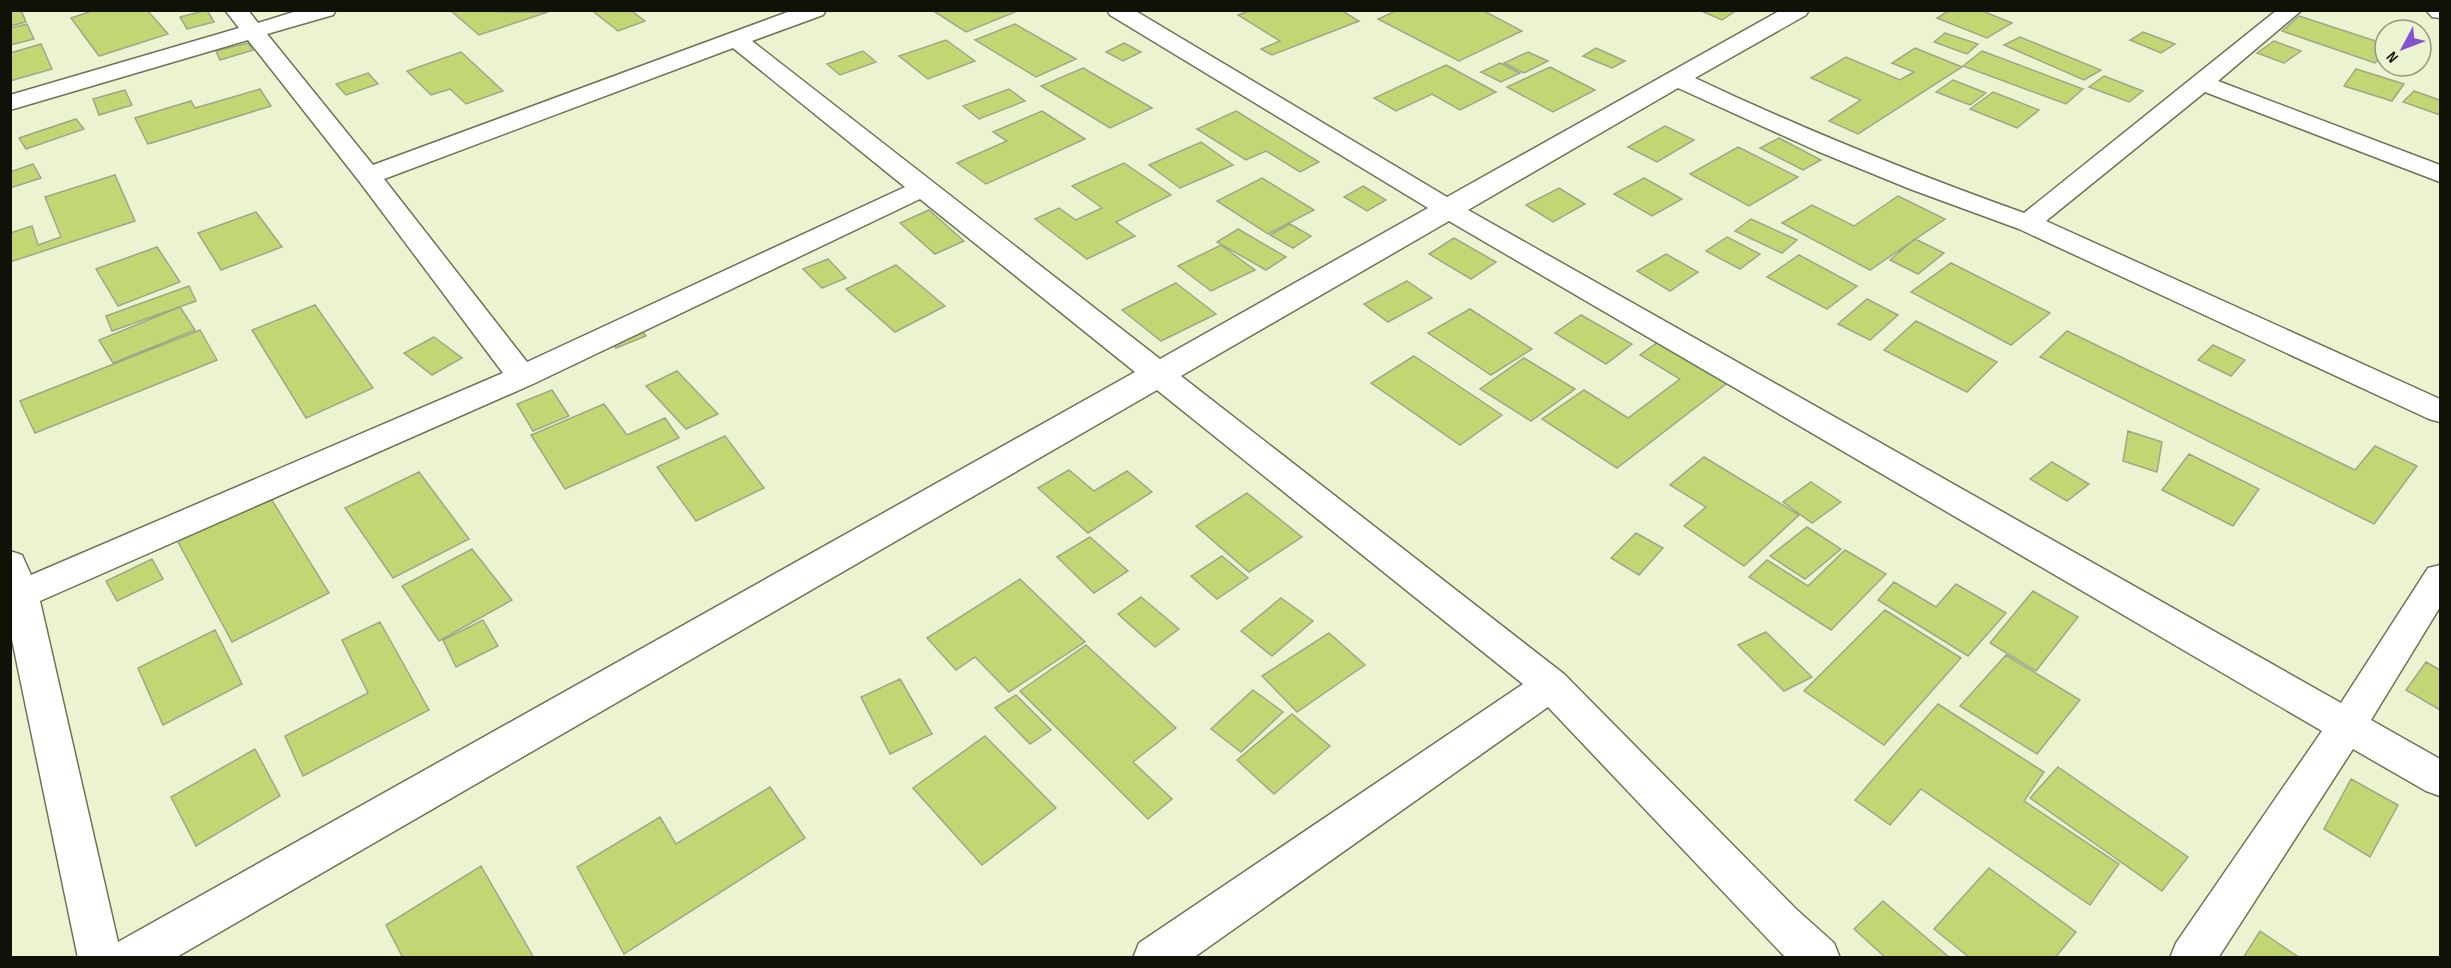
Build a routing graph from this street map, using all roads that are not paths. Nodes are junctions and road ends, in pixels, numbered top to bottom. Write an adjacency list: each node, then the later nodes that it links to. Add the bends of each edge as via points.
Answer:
1 (236, 10): 7 (street)
2 (325, 10): 7 (street)
3 (815, 10): 8 (street)
4 (1118, 10): 15 (street)
5 (1798, 10): 9 (street)
6 (2291, 10): 10 (street)
7 (252, 32): 11 (street); 13 (street)
8 (735, 39): 13 (street); 14 (street)
9 (1678, 79): 15 (street); 16 (street, via 1826,146)
10 (2204, 83): 12 (street); 16 (street)
11 (10, 103)
12 (2440, 174)
13 (368, 176): 18 (street)
14 (923, 188): 17 (street); 18 (street)
15 (1448, 209): 17 (street); 23 (street)
16 (2028, 224): 19 (street)
17 (1158, 374): 22 (street); 26 (street)
18 (522, 377): 21 (street)
19 (2440, 411)
20 (2440, 578): 23 (street)
21 (14, 586): 25 (street)
22 (1551, 685): 27 (street); 28 (street, via 1781,924)
23 (2347, 726): 24 (street); 29 (street)
24 (2440, 779)
25 (100, 957)
26 (132, 957)
27 (1155, 957)
28 (1818, 957)
29 (2192, 957)

